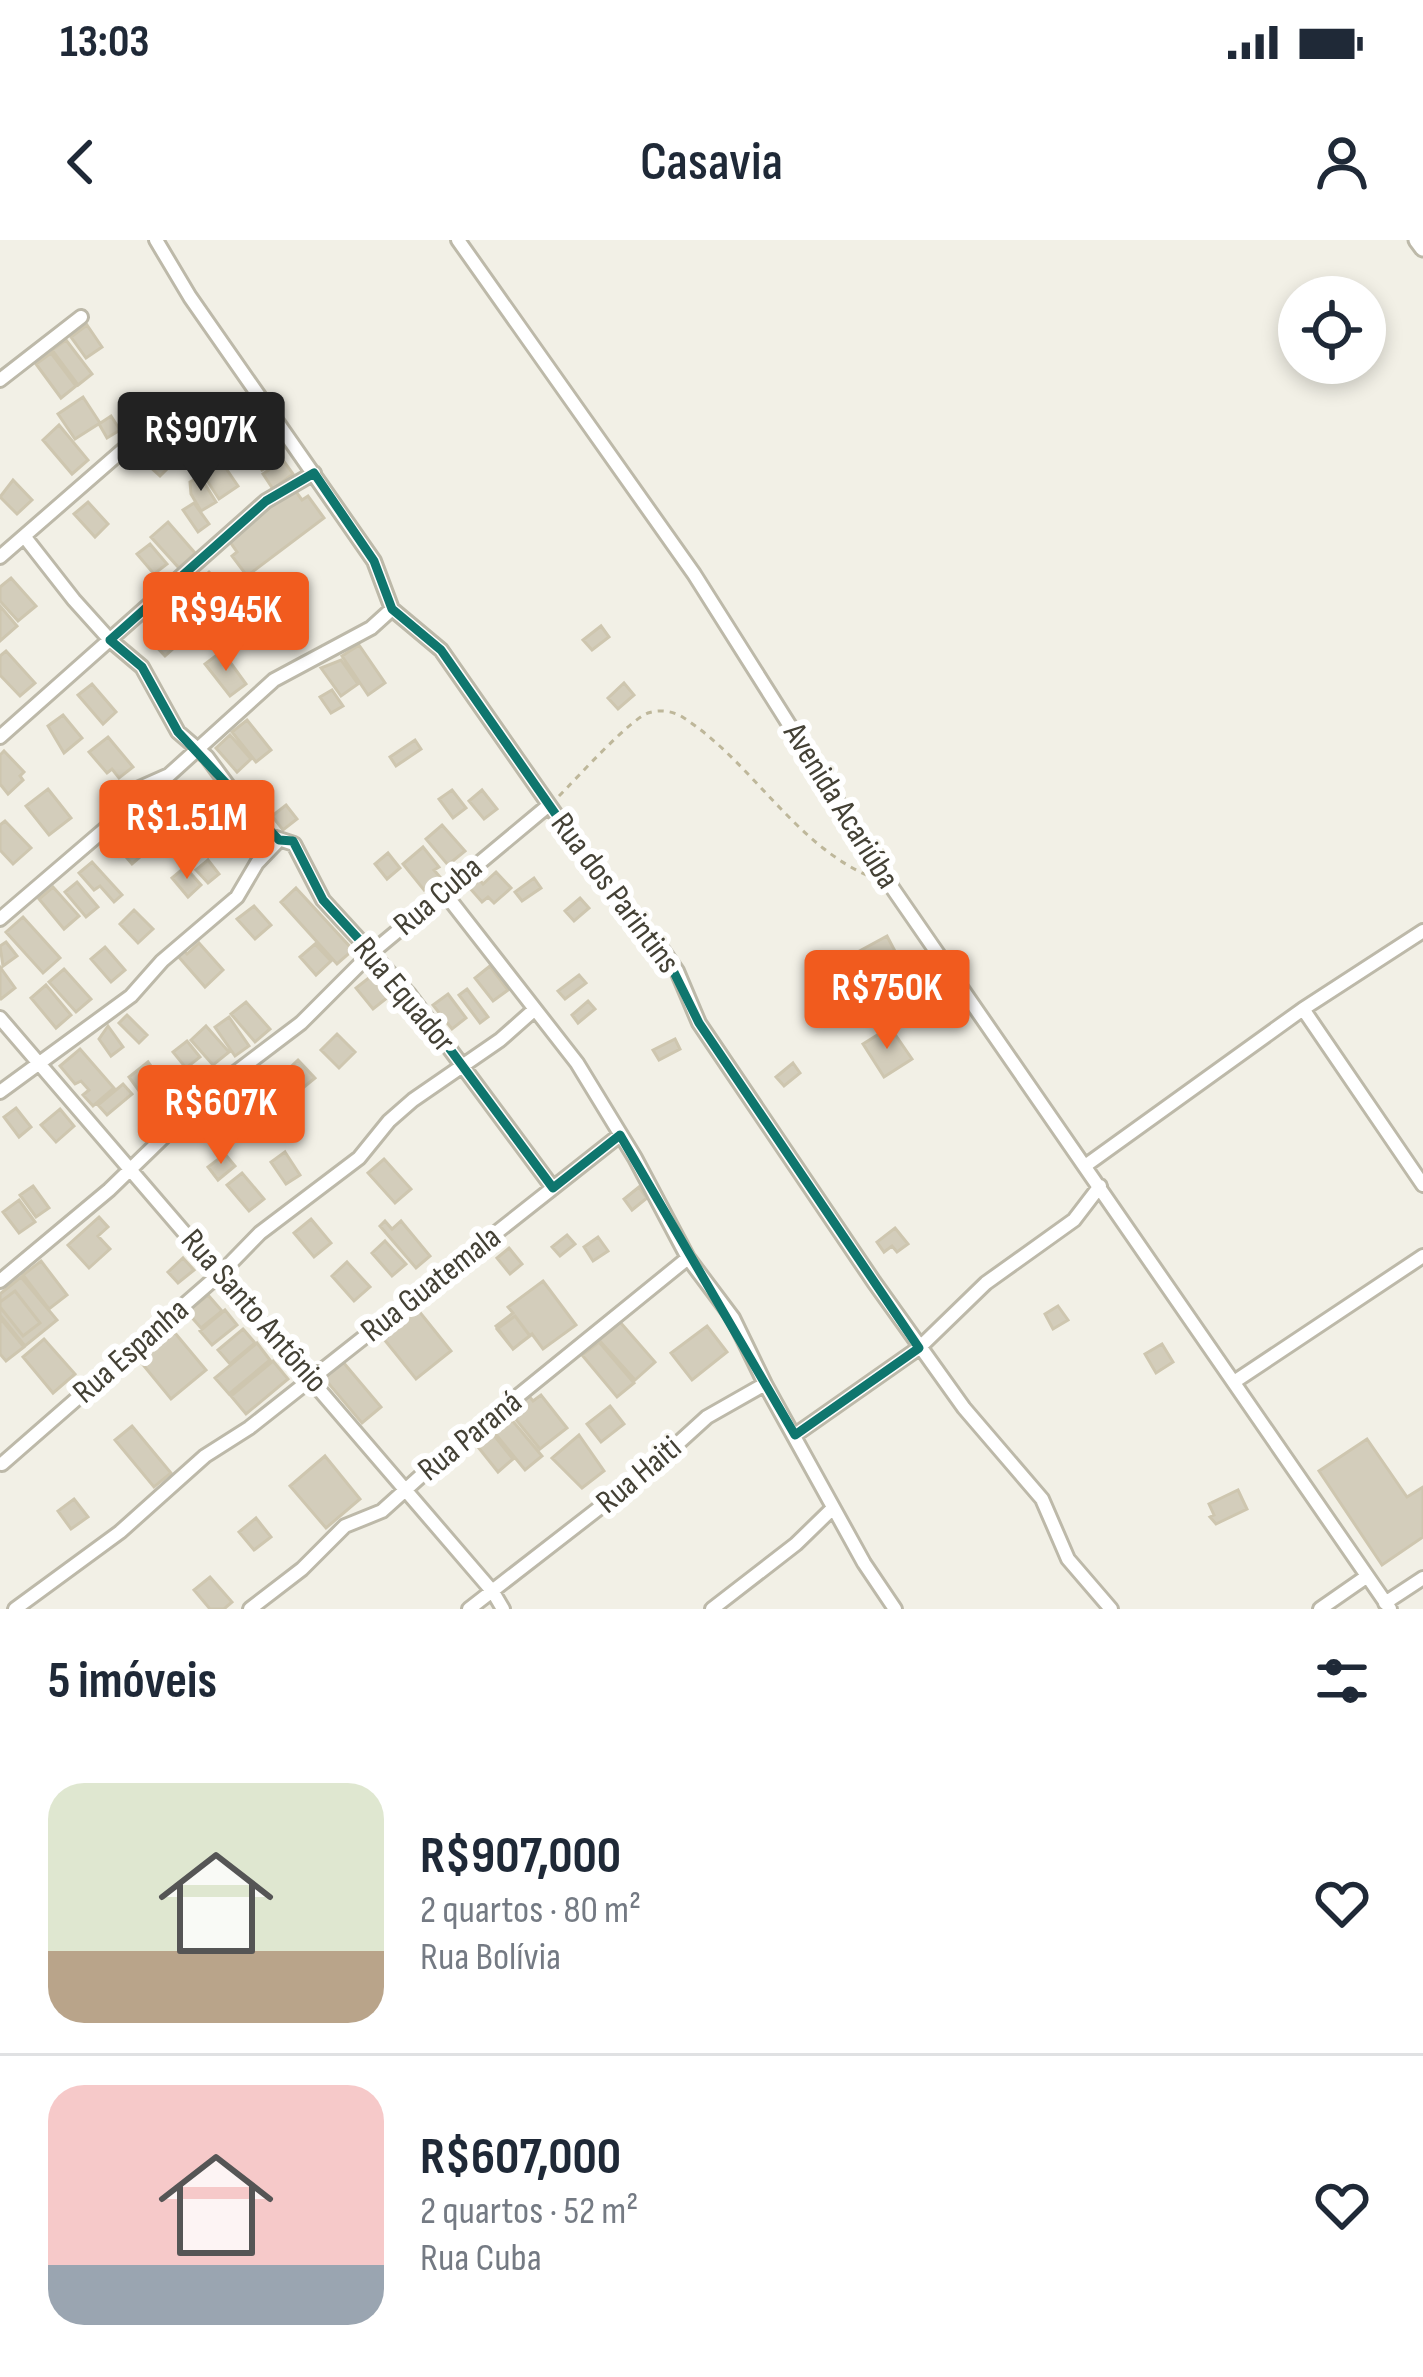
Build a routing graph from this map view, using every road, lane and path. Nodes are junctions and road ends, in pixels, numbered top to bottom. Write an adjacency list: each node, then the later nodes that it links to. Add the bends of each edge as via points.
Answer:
1 (156, 240): 8 (street, Rua dos Parintins)
2 (458, 240): 17 (street, Avenida Acariúba, via 694,574)
3 (1417, 240): 4 (street)
4 (1423, 248)
5 (80, 316): 6 (street)
6 (0, 380)
7 (147, 428): 9 (street)
8 (314, 473): 11 (street, Rua dos Parintins, via 374,562); 12 (street, via 266,501)
9 (24, 536): 10 (street); 12 (street, Rua Equador)
10 (0, 557)
11 (392, 609): 14 (street, via 274,680); 15 (street, Rua dos Parintins, via 441,650)
12 (110, 640): 13 (street); 14 (street, Rua Equador, via 142,667 173,725)
13 (0, 737)
14 (198, 750): 16 (street, Rua Equador); 19 (street, via 133,791 112,823)
15 (549, 805): 17 (path, via 639,718 671,712 738,764 812,839); 18 (street, Rua Cuba); 38 (street, Rua dos Parintins, via 633,924 664,952 699,1023)
16 (279, 840): 21 (street, Rua Equador, via 294,844 323,900); 25 (street, via 237,897 130,996)
17 (891, 886): 29 (street, Avenida Acariúba)
18 (443, 891): 21 (street, Rua Cuba); 22 (street)
19 (0, 919)
20 (1423, 931): 23 (street)
21 (370, 953): 26 (street, Rua Equador); 30 (street, Rua Cuba, via 301,1023 210,1092)
22 (535, 1009): 26 (street, Rua Espanha); 28 (street)
23 (1303, 1009): 29 (street); 31 (street)
24 (0, 1018): 25 (street, Rua Santo Antônio)
25 (36, 1063): 27 (street); 30 (street, Rua Santo Antônio)
26 (464, 1066): 33 (street, Rua Equador); 36 (street, Rua Espanha, via 412,1100 359,1158 270,1224)
27 (0, 1091)
28 (620, 1135): 33 (street, Rua Guatemala); 35 (street)
29 (1085, 1166): 32 (street, Avenida Acariúba)
30 (130, 1168): 36 (street, Rua Santo Antônio); 37 (street, Rua Cuba)
31 (1423, 1185)
32 (1100, 1186): 38 (street, via 1074,1220 986,1283); 40 (street, Avenida Acariúba)
33 (553, 1188): 39 (street, Rua Guatemala)
34 (1423, 1256): 40 (street)
35 (688, 1258): 41 (street, via 733,1318); 44 (street, Rua Paraná)
36 (222, 1272): 39 (street, Rua Santo Antônio); 43 (street, Rua Espanha)
37 (0, 1281)
38 (919, 1348): 42 (street); 56 (street, Rua dos Parintins, via 1042,1499 1068,1558)
39 (312, 1377): 44 (street, Rua Santo Antônio); 51 (street, Rua Guatemala)
40 (1234, 1382): 46 (street, Avenida Acariúba)
41 (766, 1384): 42 (street); 48 (street, Rua Haiti, via 707,1417)
42 (795, 1435): 45 (street)
43 (2, 1464)
44 (404, 1489): 48 (street, Rua Santo Antônio); 52 (street, Rua Paraná, via 382,1511 345,1526)
45 (833, 1508): 50 (street); 55 (street)
46 (1366, 1577): 49 (street, Avenida Acariúba); 57 (street)
47 (1423, 1577): 49 (street)
48 (494, 1592): 53 (street, Rua Haiti); 54 (street, Rua Santo Antônio)
49 (1388, 1606)
50 (895, 1608)
51 (15, 1609)
52 (250, 1609)
53 (470, 1609)
54 (503, 1609)
55 (712, 1609)
56 (1111, 1609)
57 (1320, 1609)

